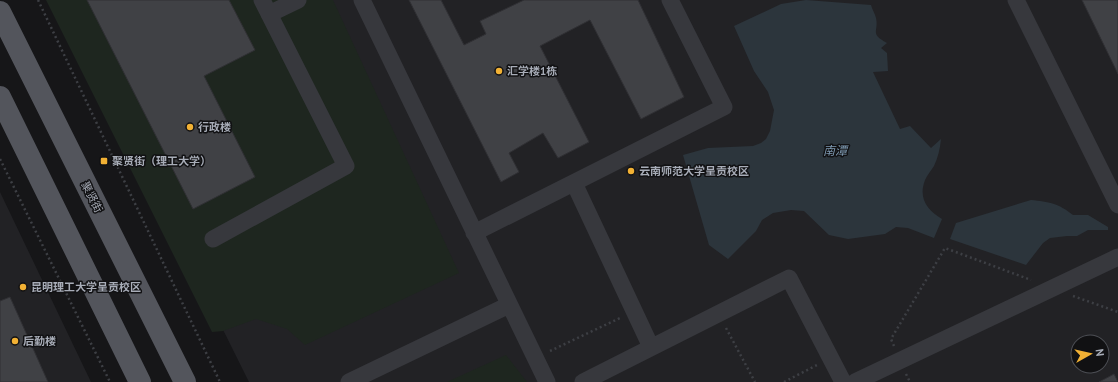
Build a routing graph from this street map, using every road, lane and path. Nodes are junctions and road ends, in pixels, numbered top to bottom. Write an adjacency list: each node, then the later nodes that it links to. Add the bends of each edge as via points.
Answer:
1 (38, 0): 27 (path)
2 (298, 0): 6 (street)
3 (362, 0): 12 (street)
4 (670, 0): 10 (street, via 724,107)
5 (1016, 0): 11 (street)
6 (266, 7): 13 (street, via 346,166)
7 (0, 12): 26 (main road, 聚贤街)
8 (0, 97): 25 (main road)
9 (0, 159): 24 (path)
10 (574, 183): 12 (street); 17 (street)
11 (1118, 205)
12 (474, 233): 16 (street)
13 (213, 238)
14 (1118, 257): 15 (street)
15 (1053, 288): 18 (path); 23 (street); 23 (path, via 945,248 891,339)
16 (509, 305): 21 (street); 28 (street)
17 (634, 311): 20 (street); 21 (path)
18 (1118, 312)
19 (718, 313): 20 (street); 22 (street, via 789,278); 31 (path)
20 (652, 347): 30 (street)
21 (535, 358): 29 (street)
22 (830, 359): 32 (path); 33 (street)
23 (900, 361): 34 (street); 35 (path)
24 (110, 382)
25 (140, 382)
26 (185, 382)
27 (220, 382)
28 (349, 382)
29 (547, 382)
30 (583, 382)
31 (755, 382)
32 (784, 382)
33 (842, 382)
34 (855, 382)
35 (910, 382)

